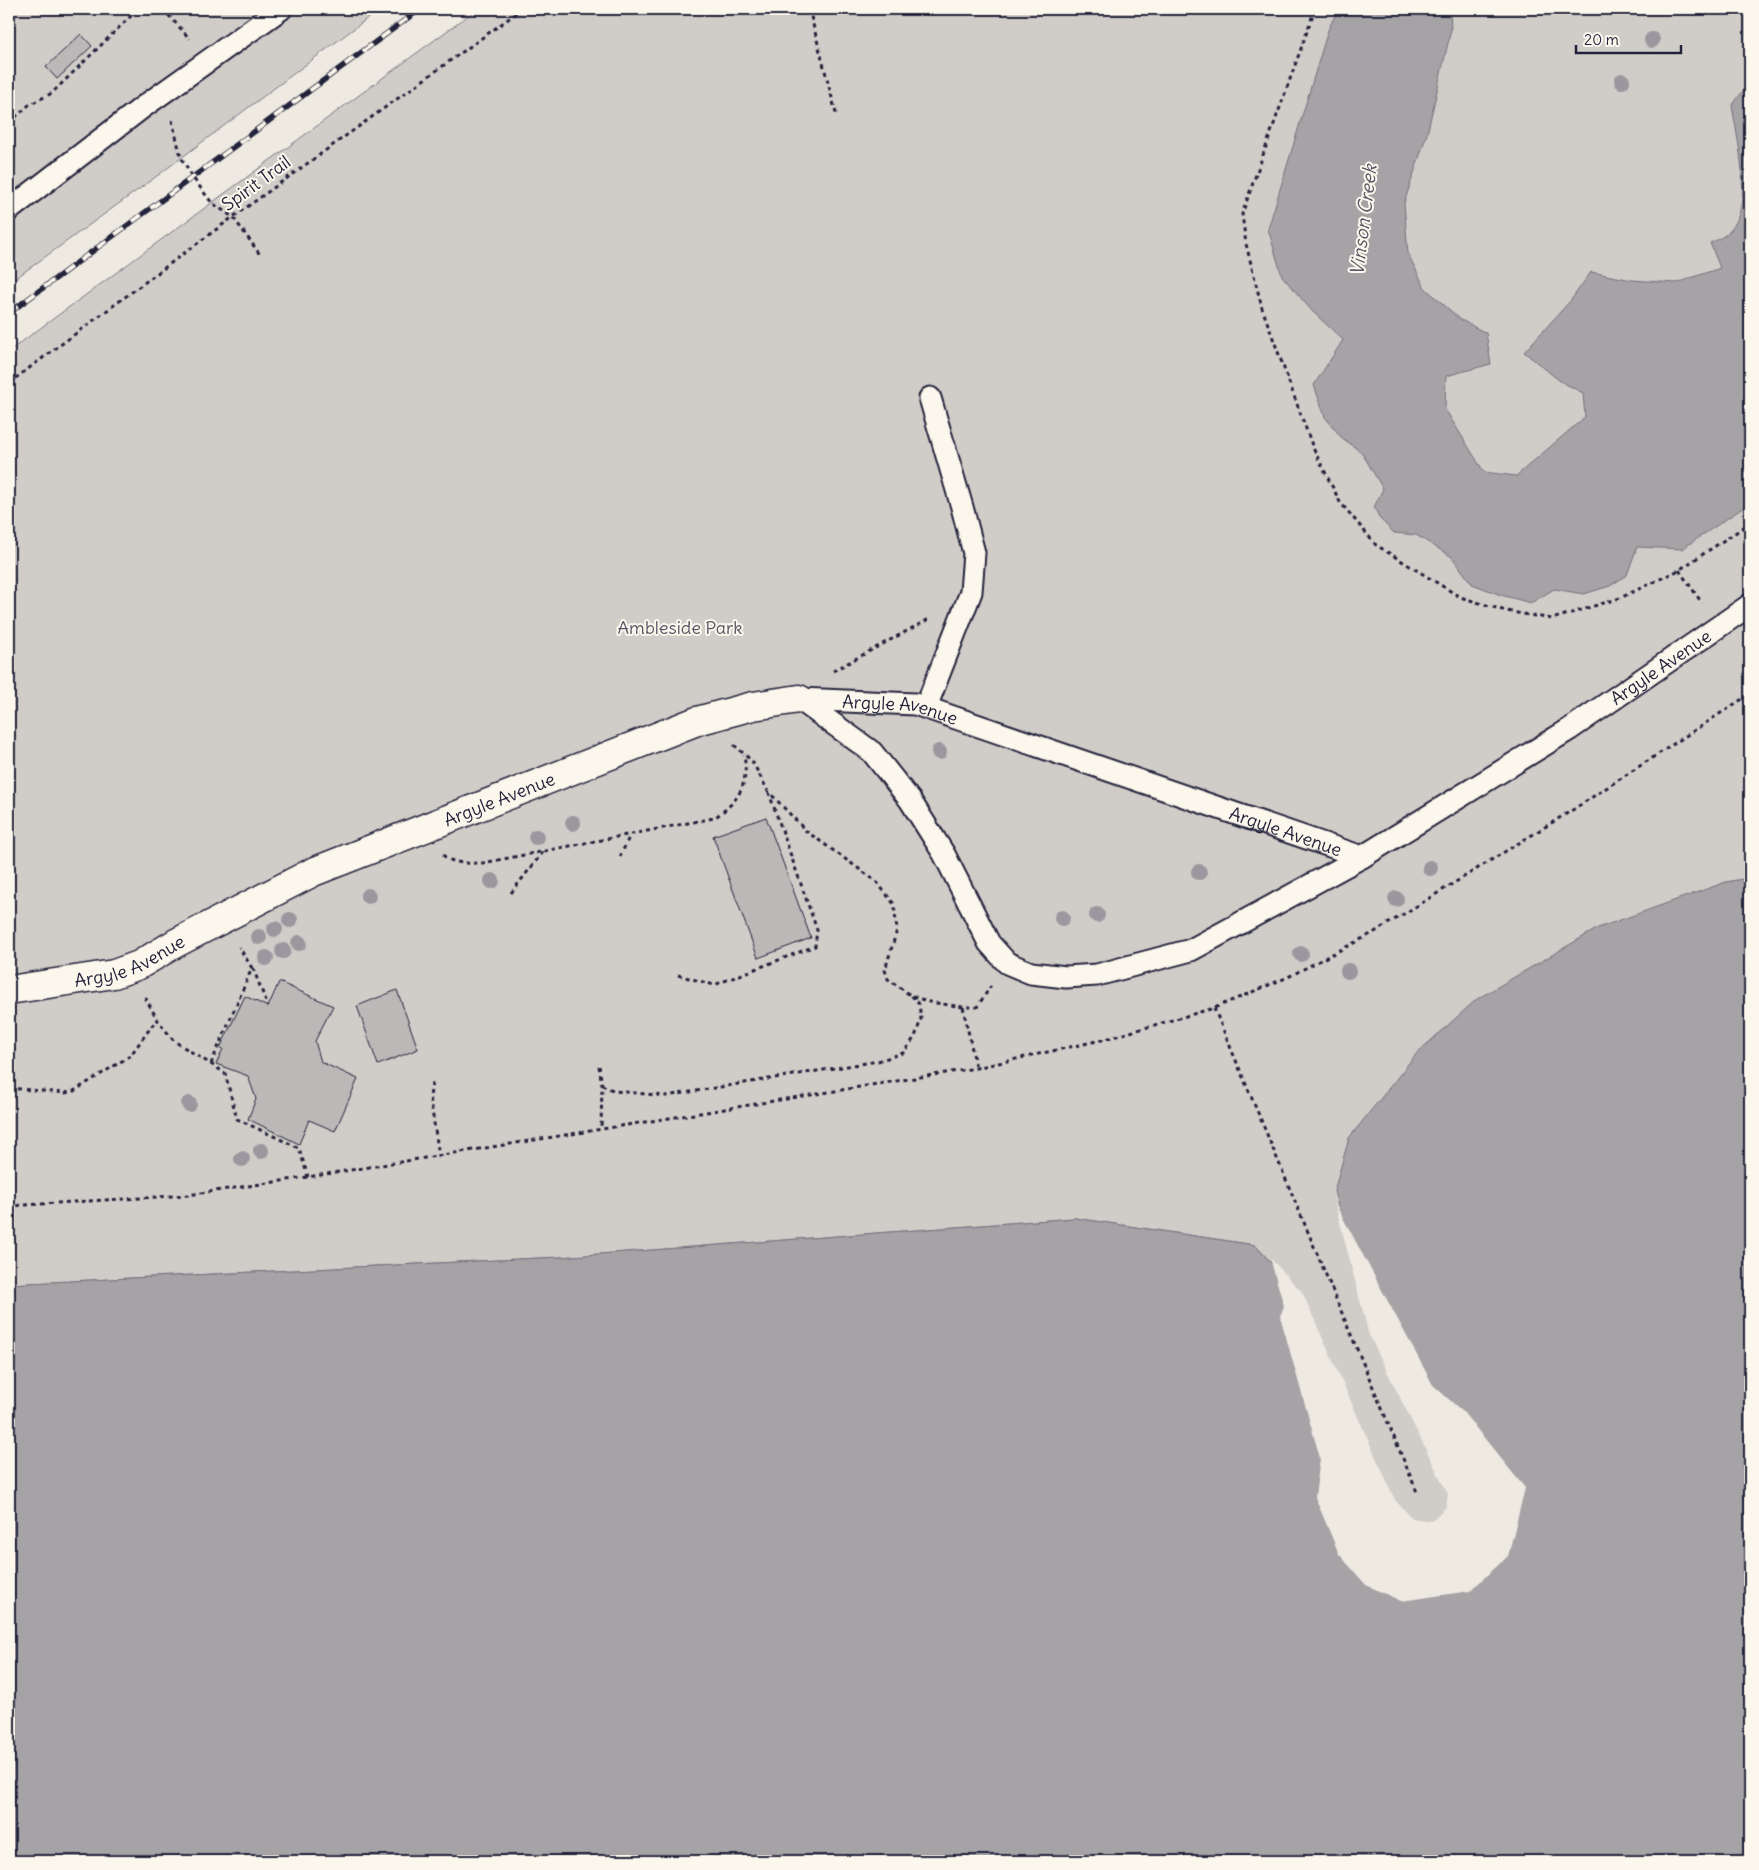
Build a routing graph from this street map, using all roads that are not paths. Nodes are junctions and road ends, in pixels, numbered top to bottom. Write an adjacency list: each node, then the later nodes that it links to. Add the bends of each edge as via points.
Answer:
1 (280, 9): 2 (lane)
2 (9, 210)
3 (930, 398): 6 (lane, via 974,553 971,592)
4 (1750, 604): 7 (lane, Argyle Avenue, via 1570,729)
5 (799, 698): 6 (lane, Argyle Avenue); 7 (lane, via 872,752 910,800 944,854 989,943 1008,963 1031,973 1097,975 1191,950); 8 (street, Argyle Avenue, via 697,721 313,872 139,965 114,974)
6 (926, 707): 7 (lane, Argyle Avenue)
7 (1362, 857)
8 (9, 990)

